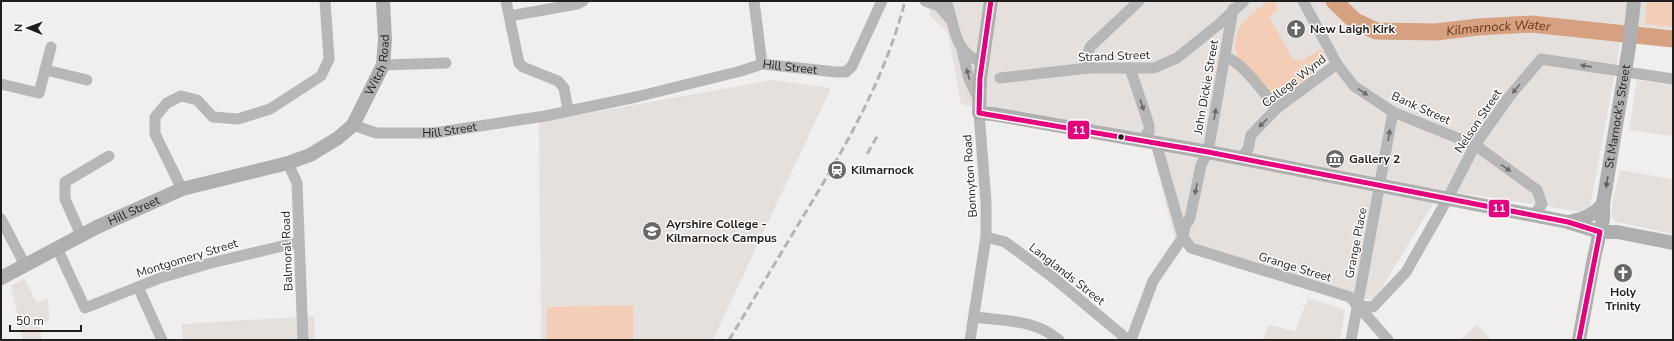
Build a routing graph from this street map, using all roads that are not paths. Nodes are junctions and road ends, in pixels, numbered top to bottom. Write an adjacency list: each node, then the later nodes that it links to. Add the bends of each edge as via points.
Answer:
1 (325, 1): 46 (street, via 329,59 321,76 270,109 238,119 213,117 197,100 181,96 167,103 155,117 156,134)
2 (383, 1): 24 (main road, Witch Road)
3 (506, 1): 15 (street)
4 (583, 1): 15 (street)
5 (754, 1): 22 (street)
6 (882, 1): 22 (street, Hill Street, via 852,66 846,72)
7 (926, 1): 16 (street, via 939,6)
8 (946, 1): 16 (street)
9 (991, 1): 19 (main road)
10 (1139, 1): 25 (street, via 1090,47 1087,56)
11 (1244, 1): 14 (street, Strand Street)
12 (1303, 1): 23 (street, Bank Street)
13 (1634, 1): 28 (main road, St Marnock's Street)
14 (1233, 10): 20 (street, John Dickie Street); 26 (street, Strand Street, via 1177,58 1154,68)
15 (510, 16): 35 (street, via 519,63 558,81 564,88)
16 (951, 20): 18 (street)
17 (51, 47): 27 (street)
18 (962, 49): 19 (street, via 967,56 975,59); 33 (street, one-way to 18, via 969,79)
19 (983, 57): 33 (main road)
20 (1225, 57): 34 (street, via 1239,65); 41 (street, John Dickie Street, one-way to 20)
21 (446, 63): 24 (street)
22 (762, 64): 35 (street, Hill Street, via 636,97)
23 (1337, 64): 34 (street, College Wynd); 36 (street, Bank Street, one-way to 36, via 1354,86)
24 (383, 65): 38 (main road, Witch Road)
25 (1088, 68): 26 (street, Strand Street); 29 (street, Strand Street)
26 (1130, 68): 39 (street, one-way to 39, via 1149,125)
27 (46, 70): 31 (street); 32 (street, via 39,93)
28 (1624, 72): 30 (street); 40 (street, Nelson Street, one-way to 40, via 1540,59); 48 (main road, St Marnock's Street, one-way to 48)
29 (1000, 78)
30 (1673, 79)
31 (88, 80)
32 (1, 84)
33 (978, 98): 37 (main road)
34 (1277, 108): 43 (street, College Wynd, one-way to 43, via 1251,134 1248,149)
35 (568, 110): 38 (street, Hill Street, via 434,133 376,133)
36 (1394, 112): 40 (street, Bank Street); 45 (street, Grange Place, one-way to 36)
37 (979, 113): 39 (main road); 54 (street, Bonnyton Road)
38 (353, 125): 44 (main road, Hill Street, via 338,138 310,155)
39 (1149, 141): 41 (main road); 55 (street)
40 (1475, 145): 47 (street, Nelson Street); 49 (street, Bank Street, one-way to 49, via 1537,190 1542,204)
41 (1208, 152): 43 (main road); 55 (street, John Dickie Street, one-way to 55, via 1201,165 1190,218)
42 (109, 156): 53 (street, via 65,182 65,199)
43 (1241, 159): 45 (main road)
44 (288, 163): 46 (main road, Hill Street); 56 (street, Balmoral Road, via 297,183)
45 (1381, 185): 47 (main road); 62 (street, Grange Place)
46 (182, 189): 53 (main road, Hill Street)
47 (1448, 198): 49 (main road); 62 (street, Nelson Street, via 1406,272 1373,307)
48 (1603, 204): 51 (main road, via 1596,213); 52 (main road, St Marnock's Street)
49 (1534, 215): 51 (main road)
50 (1, 219): 59 (street)
51 (1568, 222): 52 (main road)
52 (1600, 232): 57 (main road, via 1616,232); 72 (main road, St Marnock's Street)
53 (81, 236): 58 (main road, Hill Street)
54 (986, 237): 63 (street, Bonnyton Road); 68 (street, Langlands Street, via 1005,242 1012,247)
55 (1182, 237): 62 (street, Grange Street, via 1191,248 1350,298); 69 (street, John Dickie Street, via 1154,281)
56 (299, 242): 61 (street, Montgomery Street, via 211,263); 65 (street, Balmoral Road)
57 (1673, 243)
58 (57, 248): 59 (main road, Hill Street); 61 (street, Montgomery Street, via 85,308)
59 (24, 265): 60 (main road, Hill Street)
60 (1, 278)
61 (138, 287): 64 (street)
62 (1357, 306): 70 (street, Grange Place); 71 (street, Grange Street)
63 (974, 317): 66 (street, Bonnyton Road); 67 (street, via 1034,325 1047,330)
64 (162, 340)
65 (303, 340)
66 (970, 340)
67 (1059, 340)
68 (1128, 340)
69 (1131, 340)
70 (1351, 340)
71 (1388, 340)
72 (1579, 340)

